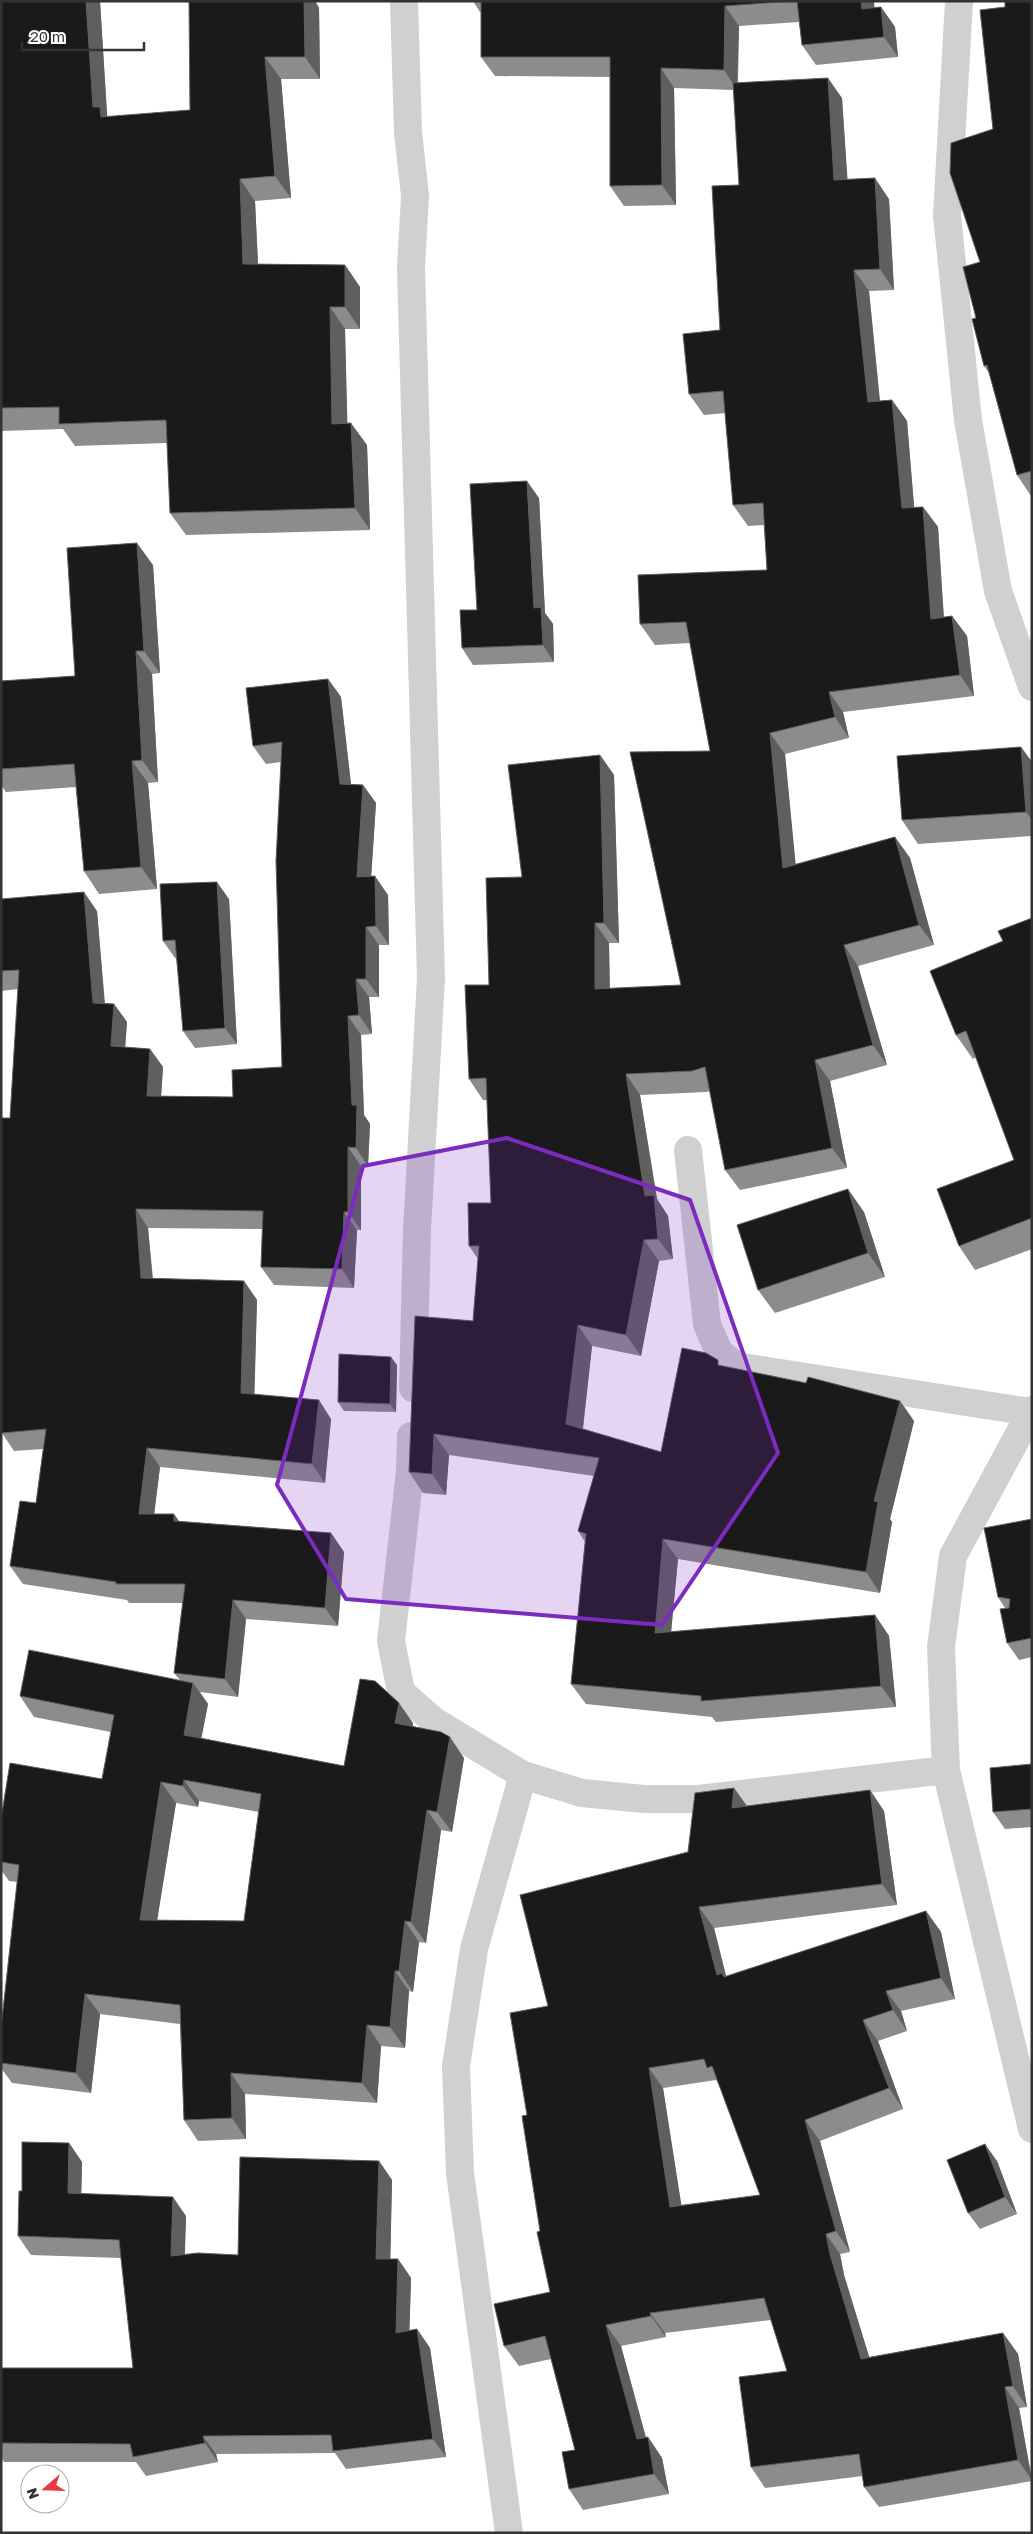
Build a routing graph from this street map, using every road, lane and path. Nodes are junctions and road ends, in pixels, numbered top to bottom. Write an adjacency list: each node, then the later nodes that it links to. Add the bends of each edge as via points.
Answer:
1 (404, 1): 7 (street, via 408,132 415,196 411,268 431,978 417,1230 410,1471 391,1641 402,1692 434,1721)
2 (958, 1): 3 (street, via 947,215 968,420 998,591)
3 (1032, 687)
4 (688, 1150): 5 (street, via 707,1324 718,1352 724,1357 736,1366)
5 (1031, 1411): 6 (street, via 953,1556 941,1647)
6 (946, 1770): 7 (street, via 698,1799 644,1799 582,1793); 8 (street)
7 (523, 1775): 9 (street, via 474,1950 456,2066 460,2173)
8 (1032, 2129)
9 (509, 2533)

